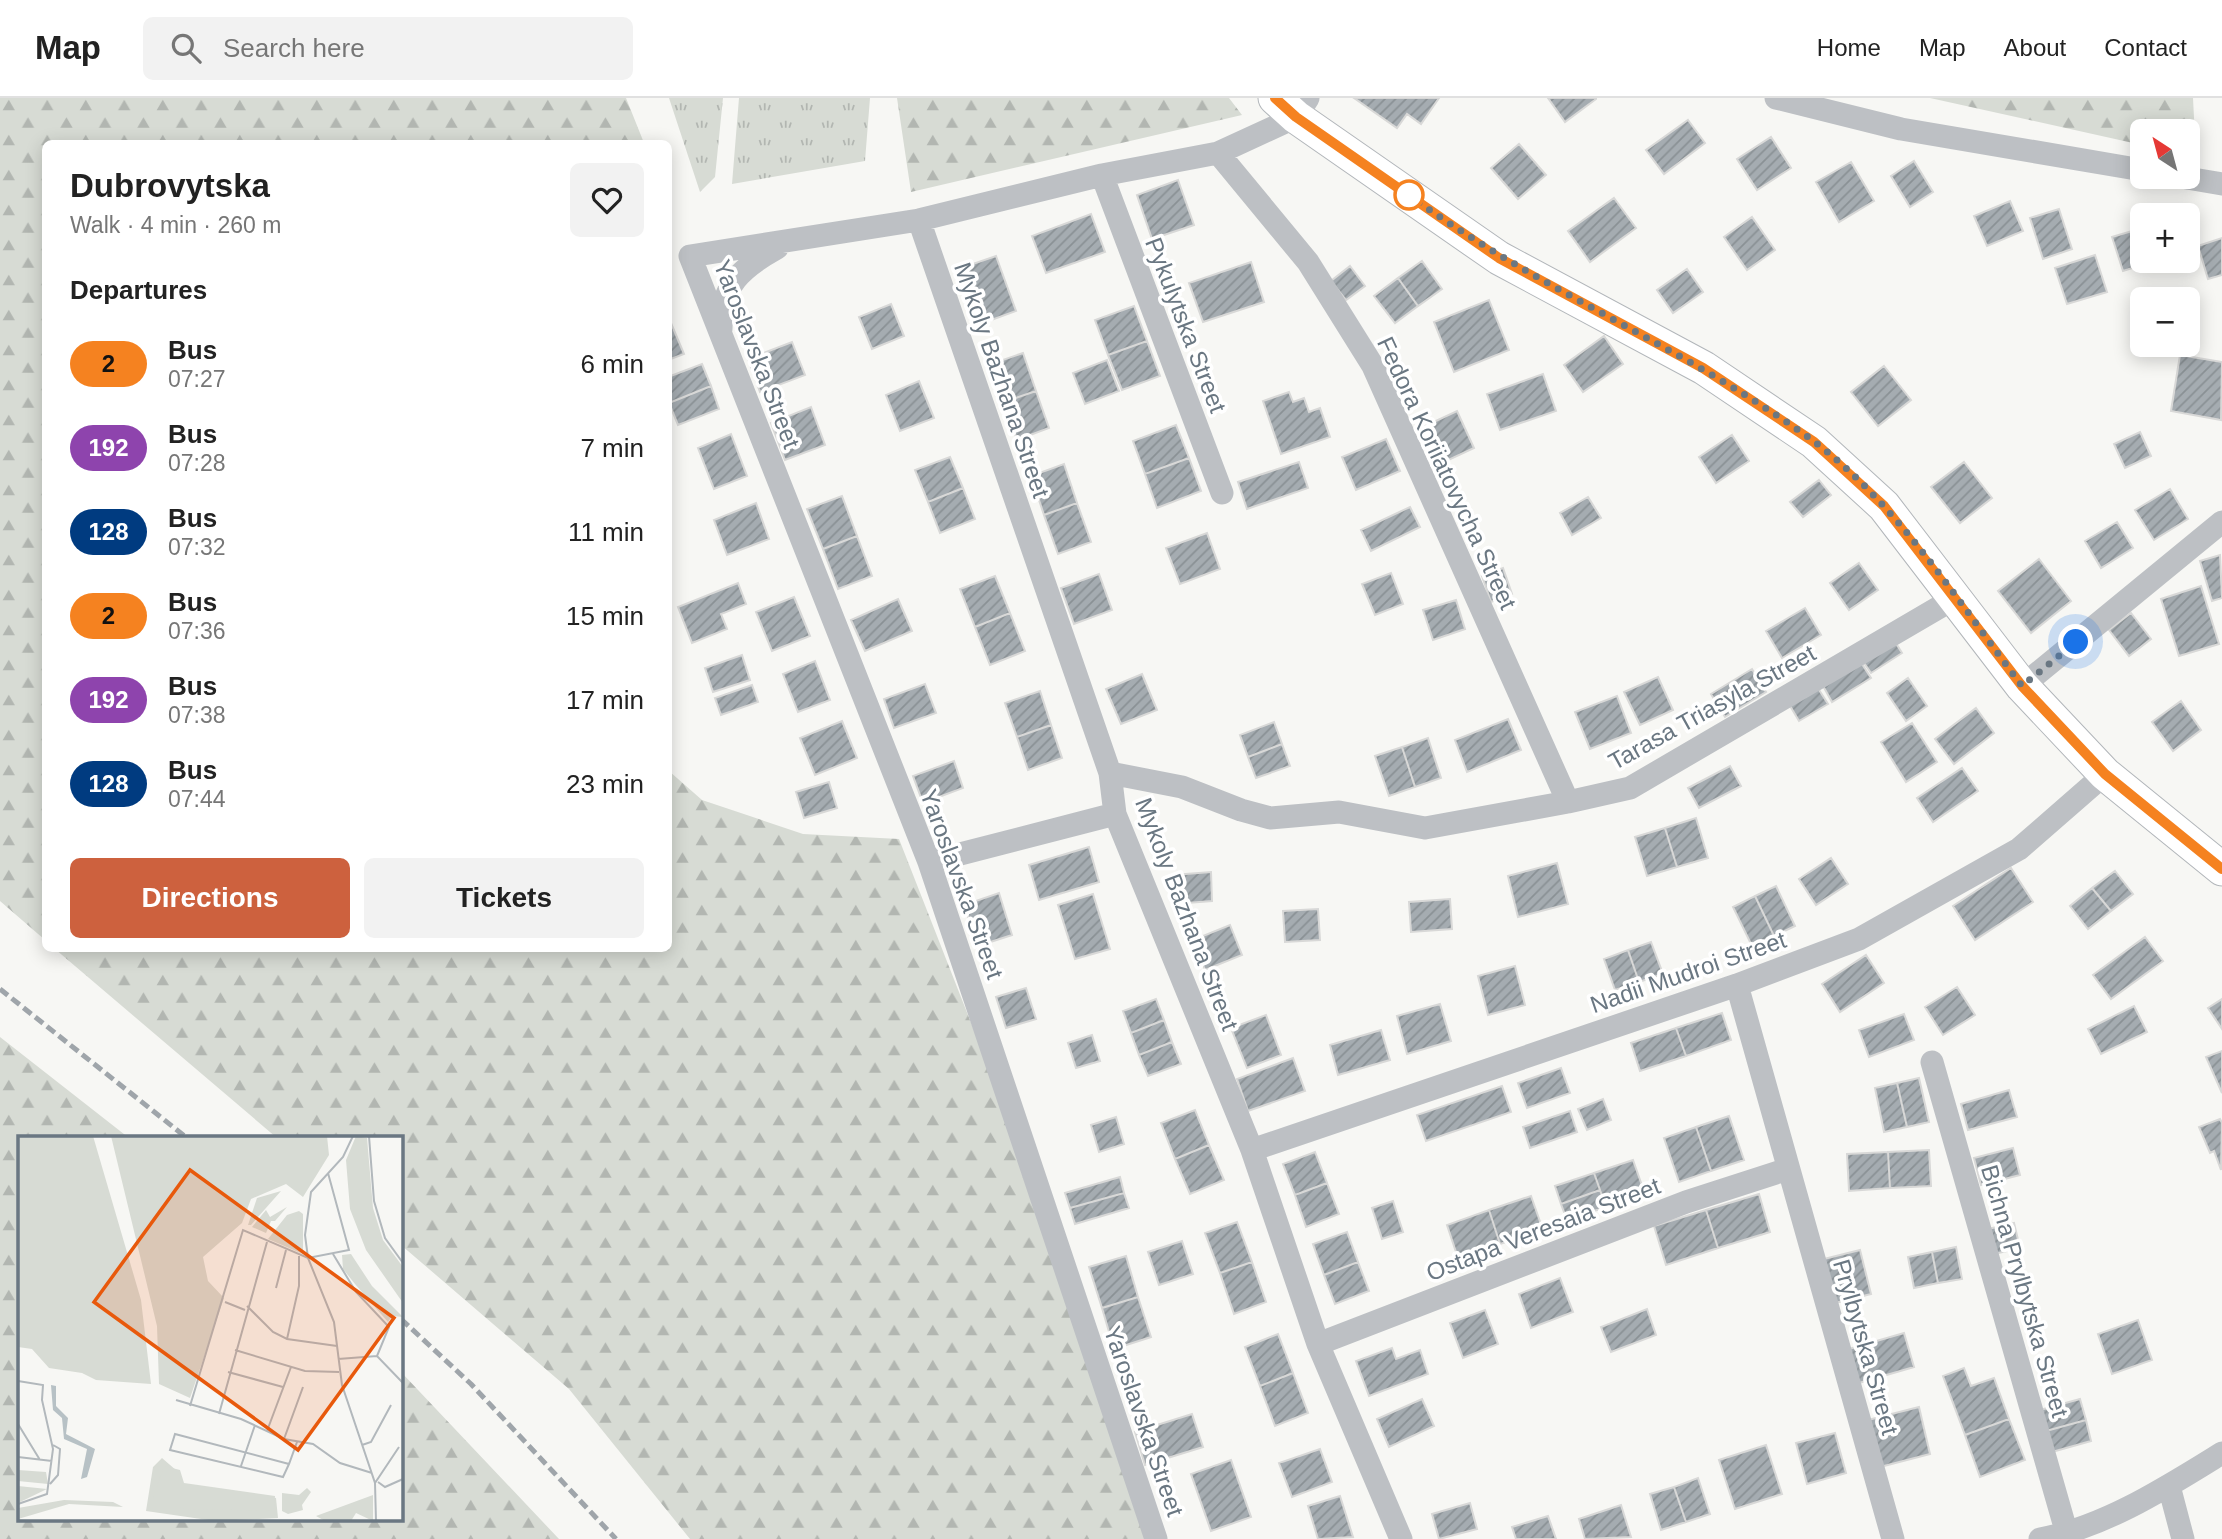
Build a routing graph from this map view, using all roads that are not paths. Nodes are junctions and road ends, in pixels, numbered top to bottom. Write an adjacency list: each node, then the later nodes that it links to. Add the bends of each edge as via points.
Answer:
1 (1776, 98): 4 (street, via 1901,129)
2 (1293, 104): 3 (street); 13 (main road, via 1499,258 1703,368 1814,442 1884,506)
3 (1218, 153): 5 (street); 17 (street, Fedora Koriiatovycha Street, via 1308,262 1373,366)
4 (2130, 168)
5 (1102, 175): 8 (street); 11 (street, Pykulytska Street)
6 (2200, 180): 7 (street)
7 (2222, 184)
8 (919, 220): 9 (street); 15 (street, Mykoly Bazhana Street)
9 (787, 242): 10 (street, via 749,264 735,279 721,306); 10 (street, Yaroslavska Street, via 690,256)
10 (721, 335): 19 (street, Yaroslavska Street)
11 (1222, 493)
12 (2222, 522): 14 (street)
13 (1955, 597): 14 (main road); 17 (street, Tarasa Triasyla Street, via 1630,788)
14 (2022, 686): 16 (main road)
15 (1110, 773): 17 (street, Tarasa Triasyla Street, via 1182,787 1270,818 1339,812 1425,828); 18 (street, Mykoly Bazhana Street)
16 (2105, 774): 20 (main road); 21 (street, Nadii Mudroi Street, via 2019,849 1886,925)
17 (1568, 802)
18 (1115, 814): 19 (street); 23 (street, Mykoly Bazhana Street)
19 (929, 862): 29 (street, Yaroslavska Street)
20 (2222, 869)
21 (1737, 985): 23 (street, Nadii Mudroi Street); 24 (street, Prylbytska Street)
22 (1932, 1062): 28 (street, Bichna Prylbytska Street)
23 (1252, 1150): 25 (street, Mykoly Bazhana Street)
24 (1788, 1169): 25 (street, Ostapa Veresaia Street, via 1686,1202); 31 (street, Prylbytska Street)
25 (1318, 1344): 30 (street, Mykoly Bazhana Street)
26 (2222, 1453): 27 (street)
27 (2169, 1486): 28 (street); 33 (street)
28 (2067, 1534): 32 (street)
29 (1156, 1539)
30 (1401, 1539)
31 (1893, 1539)
32 (2040, 1539)
33 (2183, 1539)

